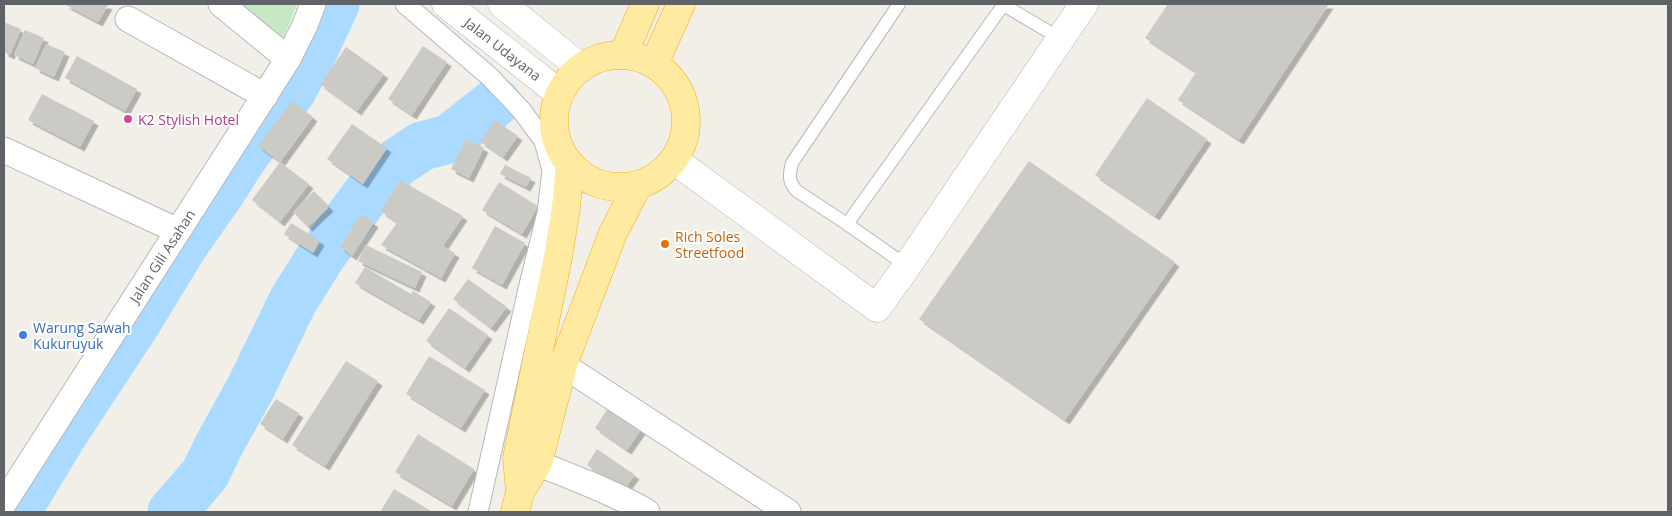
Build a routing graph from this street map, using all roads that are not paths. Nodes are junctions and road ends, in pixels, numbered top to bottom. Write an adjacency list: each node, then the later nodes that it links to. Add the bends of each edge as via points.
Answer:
1 (221, 4): 14 (street)
2 (313, 4): 14 (street, Jalan Gili Asahan)
3 (404, 4): 31 (street, via 490,77 522,111 544,141 552,170 547,213)
4 (446, 4): 17 (street, Jalan Udayana)
5 (502, 4): 16 (street)
6 (645, 4): 13 (highway)
7 (681, 4): 15 (highway)
8 (899, 4): 23 (lane, via 792,163 790,171 789,179 797,191)
9 (1003, 4): 12 (lane); 23 (lane)
10 (1084, 4): 12 (street)
11 (128, 19): 18 (street)
12 (1061, 39): 25 (street)
13 (622, 55): 15 (highway); 16 (highway, via 601,58)
14 (288, 59): 18 (street, Jalan Gili Asahan)
15 (654, 64): 20 (highway, via 677,88 685,108 684,140)
16 (581, 68): 17 (highway)
17 (560, 94): 21 (highway, via 554,125 558,146)
18 (265, 96): 24 (street, Jalan Gili Asahan)
19 (4, 150): 24 (street)
20 (674, 160): 22 (highway, via 658,176); 25 (street, via 877,308)
21 (570, 164): 22 (highway, via 586,178 606,186); 27 (highway)
22 (638, 185): 26 (highway, via 613,233)
23 (847, 224): 25 (lane)
24 (178, 231): 28 (street, Jalan Gili Asahan)
25 (907, 266)
26 (563, 366): 27 (highway); 33 (street)
27 (528, 461): 29 (highway); 32 (street, via 581,480)
28 (10, 479): 30 (street, Jalan Gili Asahan)
29 (517, 502)
30 (4, 503)
31 (478, 512)
32 (647, 512)
33 (788, 512)

